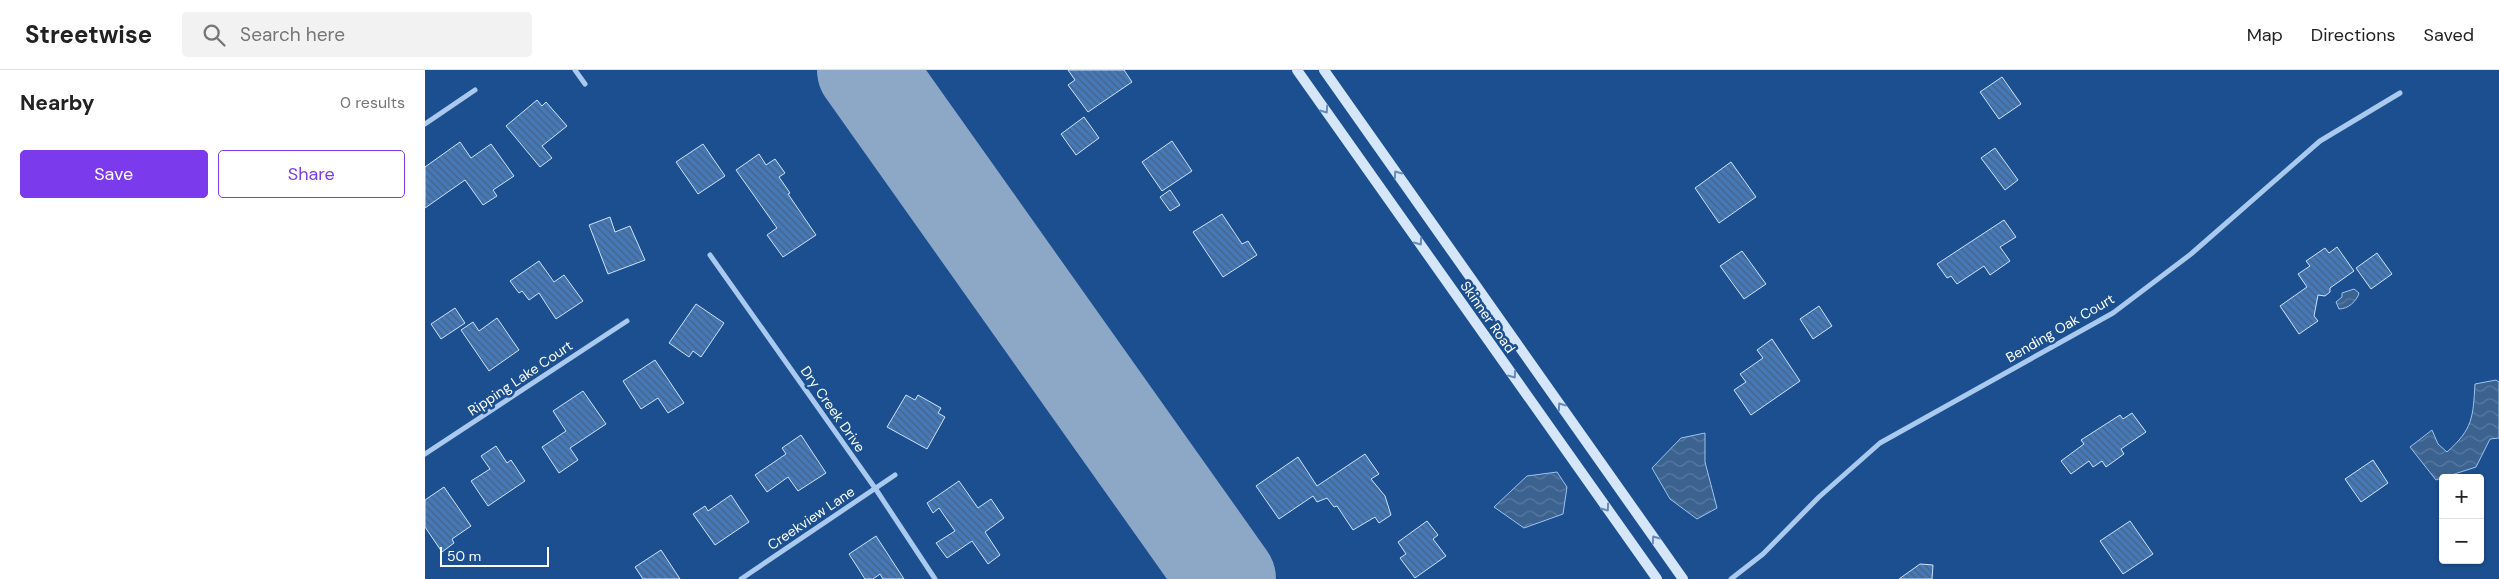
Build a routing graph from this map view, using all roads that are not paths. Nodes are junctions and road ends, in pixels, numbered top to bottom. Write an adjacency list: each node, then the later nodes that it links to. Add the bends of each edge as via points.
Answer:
1 (575, 70): 4 (street)
2 (1297, 70): 15 (street, Skinner Road, one-way to 15)
3 (1324, 70): 16 (street, Skinner Road, one-way to 3)
4 (585, 84)
5 (475, 90): 7 (street)
6 (2400, 93): 17 (street, Bending Oak Court, via 2320,141 2191,254 2113,313 1880,443 1819,497 1763,554)
7 (425, 124)
8 (709, 255): 12 (street, Dry Creek Drive)
9 (627, 321): 10 (street, Ripping Lake Court)
10 (425, 454)
11 (895, 475): 12 (street, Creekview Lane)
12 (875, 488): 13 (street, Creekview Lane); 14 (street, Dry Creek Drive)
13 (741, 579)
14 (935, 579)
15 (1657, 579)
16 (1683, 579)
17 (1731, 579)

